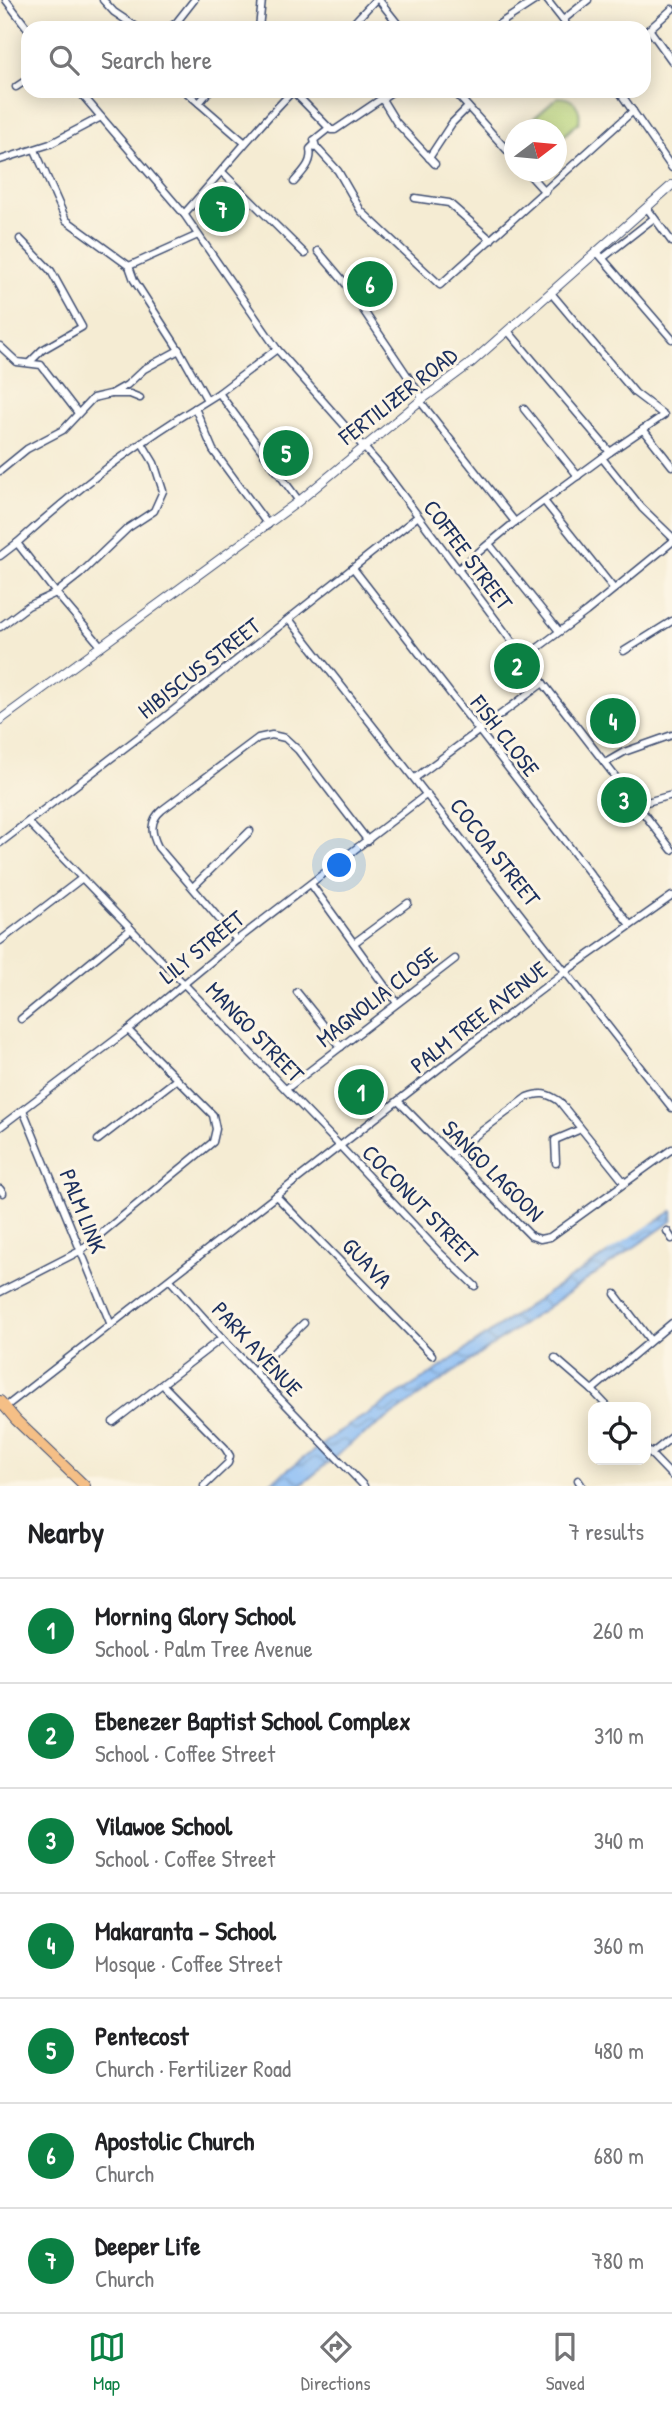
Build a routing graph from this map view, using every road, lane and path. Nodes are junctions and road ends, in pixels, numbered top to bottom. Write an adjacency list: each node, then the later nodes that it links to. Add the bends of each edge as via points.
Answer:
1 (6, 0): 11 (street)
2 (103, 0): 12 (street)
3 (194, 0): 13 (street)
4 (262, 0): 14 (street)
5 (377, 0): 15 (street); 16 (street)
6 (536, 0): 17 (street)
7 (547, 0): 10 (street)
8 (587, 0): 10 (street)
9 (672, 9): 18 (street)
10 (563, 20)
11 (22, 21)
12 (128, 21)
13 (178, 21)
14 (260, 21)
15 (356, 21)
16 (395, 21)
17 (504, 21)
18 (651, 28)
19 (651, 37): 20 (street)
20 (672, 61)
21 (21, 84): 22 (street)
22 (16, 88)
23 (85, 98): 34 (street, COFFEE STREET)
24 (193, 98): 31 (street)
25 (203, 98): 31 (street)
26 (286, 98): 36 (street)
27 (300, 98): 35 (street)
28 (460, 98): 32 (street)
29 (624, 98): 33 (street)
30 (382, 99): 35 (street, via 334,130); 40 (street)
31 (199, 103): 36 (street)
32 (468, 107): 38 (street); 40 (street)
33 (633, 111): 43 (street); 48 (street)
34 (101, 117): 39 (street); 51 (street, COFFEE STREET)
35 (329, 128): 37 (street)
36 (244, 142): 44 (street)
37 (314, 145): 45 (street, via 309,163); 55 (street, via 338,171 361,211 437,284 442,285)
38 (504, 147)
39 (34, 150): 41 (street); 60 (street, via 66,220)
40 (429, 158): 42 (street)
41 (0, 160)
42 (435, 164)
43 (672, 168)
44 (222, 172): 51 (street); 58 (street)
45 (294, 182)
46 (536, 182): 48 (street)
47 (672, 185): 50 (street, FERTILIZER ROAD)
48 (545, 192): 55 (street)
49 (415, 198): 55 (street, via 449,203)
50 (647, 208): 52 (street); 59 (street, FERTILIZER ROAD)
51 (184, 214): 53 (street, COFFEE STREET)
52 (654, 218): 56 (street); 59 (street)
53 (198, 235): 60 (street); 65 (street, COFFEE STREET)
54 (20, 239): 67 (street, via 51,271 82,327)
55 (491, 240)
56 (672, 242)
57 (318, 251): 72 (street)
58 (305, 254)
59 (600, 255): 61 (street, FERTILIZER ROAD); 63 (street)
60 (130, 266): 66 (street, via 134,280)
61 (551, 293): 62 (street, FERTILIZER ROAD); 77 (street, via 635,393)
62 (508, 331): 72 (street, FERTILIZER ROAD); 81 (street)
63 (672, 339)
64 (0, 345): 67 (street, via 17,362)
65 (276, 349): 68 (street); 80 (street, COFFEE STREET)
66 (179, 350): 69 (street); 71 (street)
67 (29, 363): 76 (street, via 41,365)
68 (219, 393): 71 (street); 86 (street)
69 (110, 394): 70 (street); 76 (street, via 93,398)
70 (140, 398)
71 (207, 400): 73 (street)
72 (422, 400): 80 (street, FERTILIZER ROAD); 89 (street)
73 (195, 408): 79 (street); 90 (street, via 213,450)
74 (524, 410): 85 (street)
75 (672, 412): 77 (street)
76 (78, 413): 84 (street, via 63,430 27,449)
77 (664, 415): 78 (street)
78 (643, 429): 81 (street); 83 (street)
79 (142, 443): 92 (street); 98 (street, via 163,491 159,503)
80 (364, 447): 86 (street, FERTILIZER ROAD); 88 (street, COFFEE STREET)
81 (610, 452): 82 (street)
82 (601, 458): 85 (street); 91 (street)
83 (672, 466)
84 (0, 471)
85 (578, 476): 87 (street)
86 (299, 501): 90 (street, FERTILIZER ROAD)
87 (544, 501): 89 (street); 97 (street)
88 (417, 517): 95 (street, HIBISCUS STREET); 96 (street, COFFEE STREET)
89 (515, 522): 93 (street)
90 (268, 525): 103 (street, FERTILIZER ROAD)
91 (672, 540): 97 (street)
92 (17, 544): 94 (street); 98 (street)
93 (489, 544): 96 (street); 102 (street)
94 (0, 556)
95 (353, 568): 99 (street, HIBISCUS STREET); 108 (street, FISH CLOSE)
96 (457, 570): 105 (street, COFFEE STREET)
97 (614, 589): 102 (street)
98 (56, 593): 101 (street); 103 (street)
99 (289, 619): 111 (street, COCOA STREET); 115 (street, HIBISCUS STREET)
100 (672, 621): 104 (street)
101 (0, 627)
102 (559, 631): 105 (street)
103 (101, 646): 107 (street, FERTILIZER ROAD)
104 (624, 651)
105 (524, 658): 106 (street, COFFEE STREET)
106 (543, 683): 108 (street); 110 (street, COFFEE STREET)
107 (0, 720)
108 (479, 732): 111 (street); 125 (street, FISH CLOSE)
109 (672, 735): 110 (street)
110 (605, 763): 114 (street, COFFEE STREET)
111 (415, 778): 112 (street, COCOA STREET)
112 (426, 794): 117 (street, LILY STREET); 131 (street, COCOA STREET)
113 (672, 795): 114 (street)
114 (636, 805): 119 (street, COFFEE STREET)
115 (28, 822): 118 (street, HIBISCUS STREET); 120 (street, MANGO STREET)
116 (250, 831): 122 (street)
117 (368, 841): 121 (street, LILY STREET); 122 (street, via 298,750 285,738 258,738 156,816 151,826 158,848)
118 (0, 843)
119 (672, 850)
120 (81, 878): 126 (street, MANGO STREET); 128 (street)
121 (311, 884): 127 (street, LILY STREET); 129 (street)
122 (193, 887): 127 (street)
123 (672, 895): 125 (street, PALM TREE AVENUE)
124 (408, 903): 129 (street)
125 (630, 925): 131 (street, PALM TREE AVENUE)
126 (131, 929): 132 (street, MANGO STREET); 135 (street)
127 (237, 940): 132 (street, LILY STREET)
128 (0, 941)
129 (354, 943): 134 (street)
130 (455, 959): 134 (street, MAGNOLIA CLOSE)
131 (566, 971): 140 (street, PALM TREE AVENUE); 141 (street, COCOA STREET)
132 (183, 983): 136 (street, LILY STREET); 139 (street, MANGO STREET)
133 (297, 992): 137 (street)
134 (397, 1003): 137 (street, MAGNOLIA CLOSE)
135 (21, 1019)
136 (128, 1030): 138 (street); 142 (street, LILY STREET)
137 (341, 1047): 139 (street, MAGNOLIA CLOSE)
138 (177, 1079): 145 (street); 154 (street, via 213,1115 213,1142)
139 (286, 1089): 146 (street, MANGO STREET)
140 (398, 1101): 146 (street, PALM TREE AVENUE); 148 (street, SANGO LAGOON)
141 (672, 1108)
142 (23, 1110): 143 (street, LILY STREET); 154 (street, PALM LINK)
143 (0, 1127)
144 (581, 1129): 148 (street, via 559,1101 538,1093); 149 (street, via 555,1140); 150 (street)
145 (98, 1140)
146 (340, 1146): 151 (street, PALM TREE AVENUE); 156 (street, COCONUT STREET)
147 (672, 1149): 150 (street, SANGO LAGOON)
148 (451, 1154): 150 (street, SANGO LAGOON, via 531,1236 540,1239 550,1237)
149 (556, 1163)
150 (624, 1182)
151 (276, 1196): 155 (street, PALM TREE AVENUE); 164 (street, GUAVA)
152 (667, 1231): 153 (street)
153 (672, 1239)
154 (80, 1251): 157 (street); 161 (street, PALM LINK)
155 (170, 1280): 161 (street, PALM TREE AVENUE); 162 (street, PARK AVENUE)
156 (475, 1286)
157 (0, 1292)
158 (615, 1294): 163 (street)
159 (304, 1323): 166 (street)
160 (672, 1323): 163 (street)
161 (111, 1325): 170 (street, PALM TREE AVENUE)
162 (222, 1338): 166 (street, PARK AVENUE); 167 (street)
163 (650, 1340): 168 (street)
164 (432, 1355)
165 (555, 1358): 168 (street)
166 (254, 1371): 178 (street, PARK AVENUE)
167 (163, 1385): 171 (street); 177 (street, via 229,1456 228,1463)
168 (592, 1391): 169 (street)
169 (602, 1402)
170 (2, 1405): 176 (main road)
171 (113, 1422)
172 (672, 1437): 173 (street)
173 (651, 1450)
174 (651, 1455): 175 (street)
175 (672, 1476)
176 (85, 1486)
177 (204, 1486)
178 (364, 1486)

